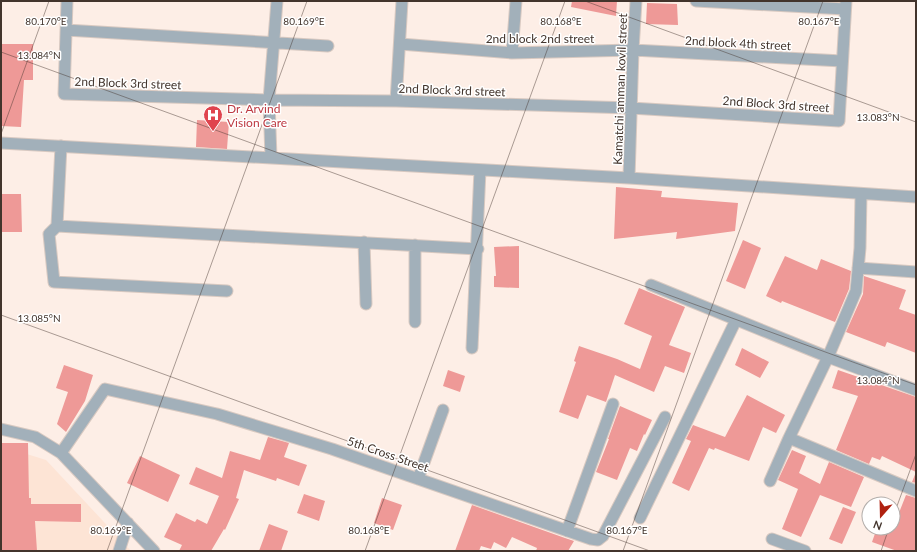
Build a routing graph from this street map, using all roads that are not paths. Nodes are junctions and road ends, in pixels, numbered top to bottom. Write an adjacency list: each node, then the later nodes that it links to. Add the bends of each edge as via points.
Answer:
1 (67, 1): 8 (street)
2 (277, 1): 9 (street)
3 (402, 1): 10 (street)
4 (516, 1): 13 (street)
5 (636, 1): 12 (street, Kamatchi amman kovil street)
6 (696, 1): 7 (street)
7 (845, 5): 14 (street)
8 (66, 30): 9 (street); 15 (street, 2nd Block 3rd street, via 64,94)
9 (274, 43): 11 (street); 15 (street)
10 (400, 44): 13 (street, 2nd block 2nd street); 16 (street)
11 (328, 46)
12 (633, 50): 13 (street, 2nd block 2nd street); 14 (street, 2nd block 4th street); 17 (street, Kamatchi amman kovil street)
13 (512, 53)
14 (842, 61): 17 (street, 2nd Block 3rd street, via 839,121)
15 (269, 100): 16 (street, 2nd Block 3rd street); 20 (street)
16 (396, 101): 17 (street, 2nd Block 3rd street)
17 (632, 108): 22 (street, Kamatchi amman kovil street)
18 (1, 143): 19 (street)
19 (61, 146): 20 (street); 25 (street)
20 (271, 158): 21 (street)
21 (480, 170): 22 (street); 28 (street)
22 (629, 178): 23 (street)
23 (861, 194): 24 (street); 29 (street)
24 (916, 197)
25 (57, 226): 26 (street); 32 (street, via 49,234 54,282)
26 (364, 242): 27 (street); 33 (street)
27 (415, 245): 28 (street); 35 (street)
28 (478, 249): 36 (street)
29 (858, 268): 30 (street); 37 (street, via 856,291)
30 (916, 272)
31 (651, 285): 34 (street)
32 (227, 292)
33 (366, 304)
34 (736, 320): 37 (street); 48 (street)
35 (415, 322)
36 (472, 348)
37 (828, 356): 38 (street); 43 (street)
38 (916, 390)
39 (613, 404): 50 (street)
40 (443, 410): 45 (street)
41 (664, 417): 50 (street, 5th Cross Street, via 603,536 598,540 591,540)
42 (1, 429): 44 (street, via 35,437)
43 (790, 438): 46 (street); 47 (street)
44 (61, 453): 45 (street, 5th Cross Street, via 105,389 217,414); 49 (street)
45 (418, 478): 50 (street, 5th Cross Street)
46 (770, 481)
47 (916, 491)
48 (640, 518)
49 (128, 523): 52 (street); 53 (street)
50 (566, 531)
51 (772, 539): 54 (street)
52 (119, 551)
53 (154, 551)
54 (805, 551)

